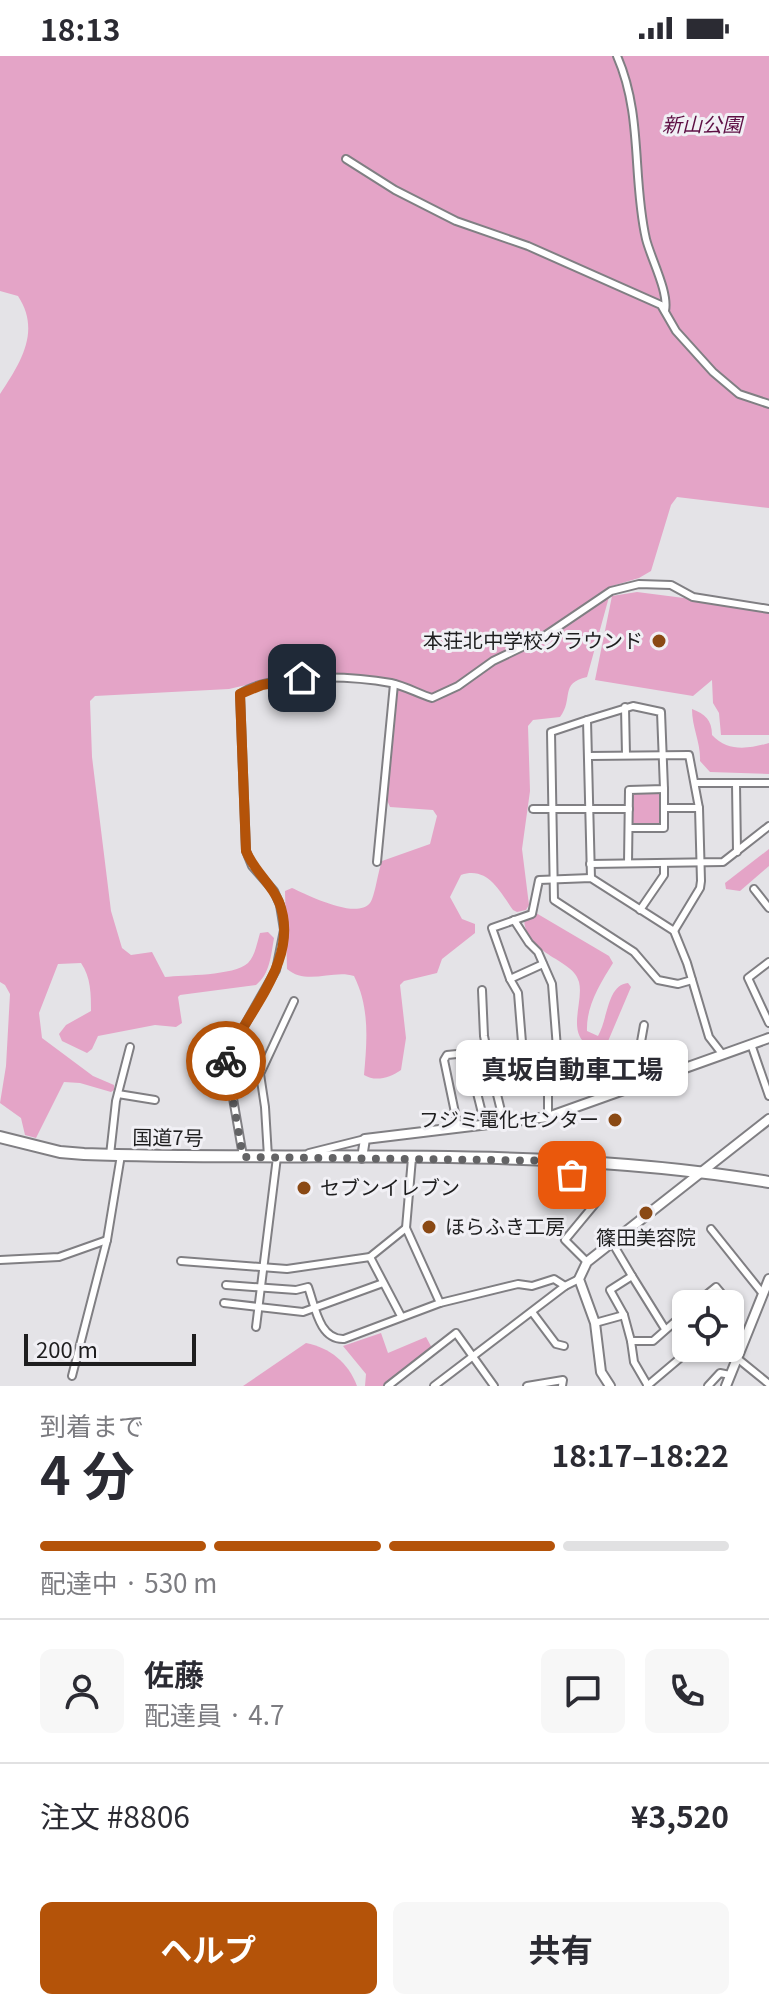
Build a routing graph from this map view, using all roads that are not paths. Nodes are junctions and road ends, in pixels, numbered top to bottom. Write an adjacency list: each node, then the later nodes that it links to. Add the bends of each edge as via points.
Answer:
1 (617, 56): 3 (street, via 633,107 641,206)
2 (346, 159): 3 (street, via 456,221 528,246 639,294)
3 (665, 311): 4 (street, via 676,331 720,379 739,394)
4 (769, 404)
5 (769, 609): 6 (street, via 693,597 671,585 639,584 611,591 446,694 432,698)
6 (394, 684): 25 (street); 64 (street, via 302,678 240,694 246,851 274,891 284,930 276,970 226,1058)
7 (625, 707): 8 (street); 9 (street); 10 (street, via 661,712)
8 (587, 720): 11 (street); 19 (street, via 551,732)
9 (626, 755): 10 (street); 11 (street)
10 (663, 755): 12 (street, via 689,755); 15 (street)
11 (589, 756): 20 (street)
12 (695, 783): 14 (street); 17 (street)
13 (769, 783): 14 (street)
14 (736, 784): 24 (street)
15 (664, 789): 16 (street); 21 (street, via 629,790)
16 (664, 808): 17 (street); 23 (street, via 664,828)
17 (699, 808): 28 (street)
18 (533, 809): 19 (street)
19 (553, 809): 20 (street); 31 (street)
20 (590, 809): 21 (street); 29 (street)
21 (629, 809): 23 (street)
22 (769, 826): 24 (street)
23 (629, 828): 26 (street)
24 (737, 852): 28 (street, via 723,862)
25 (377, 862)
26 (628, 863): 27 (street); 29 (street)
27 (664, 863): 28 (street); 34 (street, via 664,875)
28 (701, 863): 36 (street, via 700,888)
29 (590, 864): 30 (street)
30 (591, 878): 31 (street); 34 (street)
31 (554, 879): 35 (street, via 539,880 532,914); 40 (street, via 554,900 634,952 658,980)
32 (754, 889): 33 (street)
33 (769, 908)
34 (640, 910): 36 (street)
35 (514, 920): 38 (street); 39 (street, via 492,928)
36 (674, 931): 40 (street)
37 (769, 962): 43 (street, via 748,978)
38 (543, 964): 39 (street); 49 (street, via 552,984)
39 (510, 979): 50 (street, via 518,993)
40 (692, 980): 48 (street, via 709,1037)
41 (482, 990): 51 (street)
42 (294, 1001): 65 (street, via 260,1074)
43 (769, 1023)
44 (644, 1025): 52 (street)
45 (769, 1038): 46 (street)
46 (751, 1044): 48 (street); 54 (street)
47 (130, 1047): 53 (street)
48 (723, 1055): 52 (street)
49 (558, 1061): 50 (street); 56 (street, via 548,1089)
50 (524, 1067): 51 (street)
51 (491, 1070): 58 (street)
52 (636, 1087): 56 (street)
53 (118, 1094): 55 (street); 63 (street)
54 (769, 1096)
55 (155, 1100)
56 (548, 1117): 58 (street)
57 (769, 1119): 70 (street)
58 (504, 1123): 59 (street)
59 (485, 1125): 60 (street); 60 (street, via 467,1053 458,1053 444,1060)
60 (458, 1127): 62 (street)
61 (0, 1137): 63 (highway, 国道7号, via 60,1152)
62 (365, 1139): 66 (street); 67 (street)
63 (116, 1155): 64 (highway, 国道7号); 74 (street)
64 (243, 1157): 65 (highway, 国道7号)
65 (272, 1157): 66 (highway, 国道7号); 80 (street)
66 (289, 1157): 67 (highway, 国道7号)
67 (362, 1158): 68 (highway, 国道7号)
68 (412, 1158): 69 (highway, 国道7号); 72 (street)
69 (570, 1161): 70 (highway, 国道7号); 79 (street, via 572,1175 599,1199 565,1240)
70 (701, 1173): 71 (highway, 国道7号); 75 (street)
71 (769, 1182)
72 (406, 1228): 76 (street); 90 (street)
73 (711, 1229): 88 (street)
74 (107, 1240): 77 (street, via 59,1257); 112 (street)
75 (613, 1244): 79 (street); 81 (street)
76 (370, 1257): 80 (street); 84 (street)
77 (0, 1260)
78 (181, 1261): 80 (street)
79 (587, 1262): 82 (street)
80 (263, 1268): 87 (street)
81 (632, 1276): 96 (street, via 610,1290); 103 (street)
82 (579, 1279): 86 (street); 100 (street)
83 (769, 1279): 88 (street)
84 (383, 1283): 93 (street); 97 (street)
85 (226, 1285): 87 (street)
86 (565, 1286): 90 (street, via 554,1279); 95 (street)
87 (260, 1287): 91 (street); 93 (street, via 308,1287)
88 (763, 1294): 92 (street)
89 (224, 1303): 91 (street)
90 (440, 1303): 97 (street)
91 (258, 1305): 93 (street, via 303,1312); 102 (street)
92 (758, 1305): 94 (street); 99 (street)
93 (315, 1308): 97 (street, via 325,1333 336,1339)
94 (769, 1311)
95 (532, 1312): 106 (street, via 556,1344); 107 (street)
96 (624, 1315): 100 (street); 105 (street)
97 (401, 1316)
98 (744, 1317): 99 (street)
99 (751, 1320): 104 (street)
100 (595, 1323): 120 (street, via 601,1372)
101 (672, 1323): 103 (street)
102 (256, 1327)
103 (665, 1329): 105 (street, via 653,1341)
104 (744, 1339)
105 (631, 1341): 121 (street, via 634,1362)
106 (564, 1346)
107 (472, 1358): 114 (street, via 456,1333); 115 (street); 116 (street)
108 (676, 1362): 121 (street)
109 (735, 1362): 111 (street)
110 (742, 1362): 113 (street)
111 (730, 1375): 122 (street, via 720,1373); 123 (street)
112 (72, 1376)
113 (769, 1384)
114 (388, 1386)
115 (434, 1386)
116 (494, 1386): 117 (street)
117 (500, 1386)
118 (527, 1386): 119 (street, via 563,1380)
119 (562, 1386)
120 (610, 1386)
121 (648, 1386)
122 (708, 1386)
123 (726, 1386)

